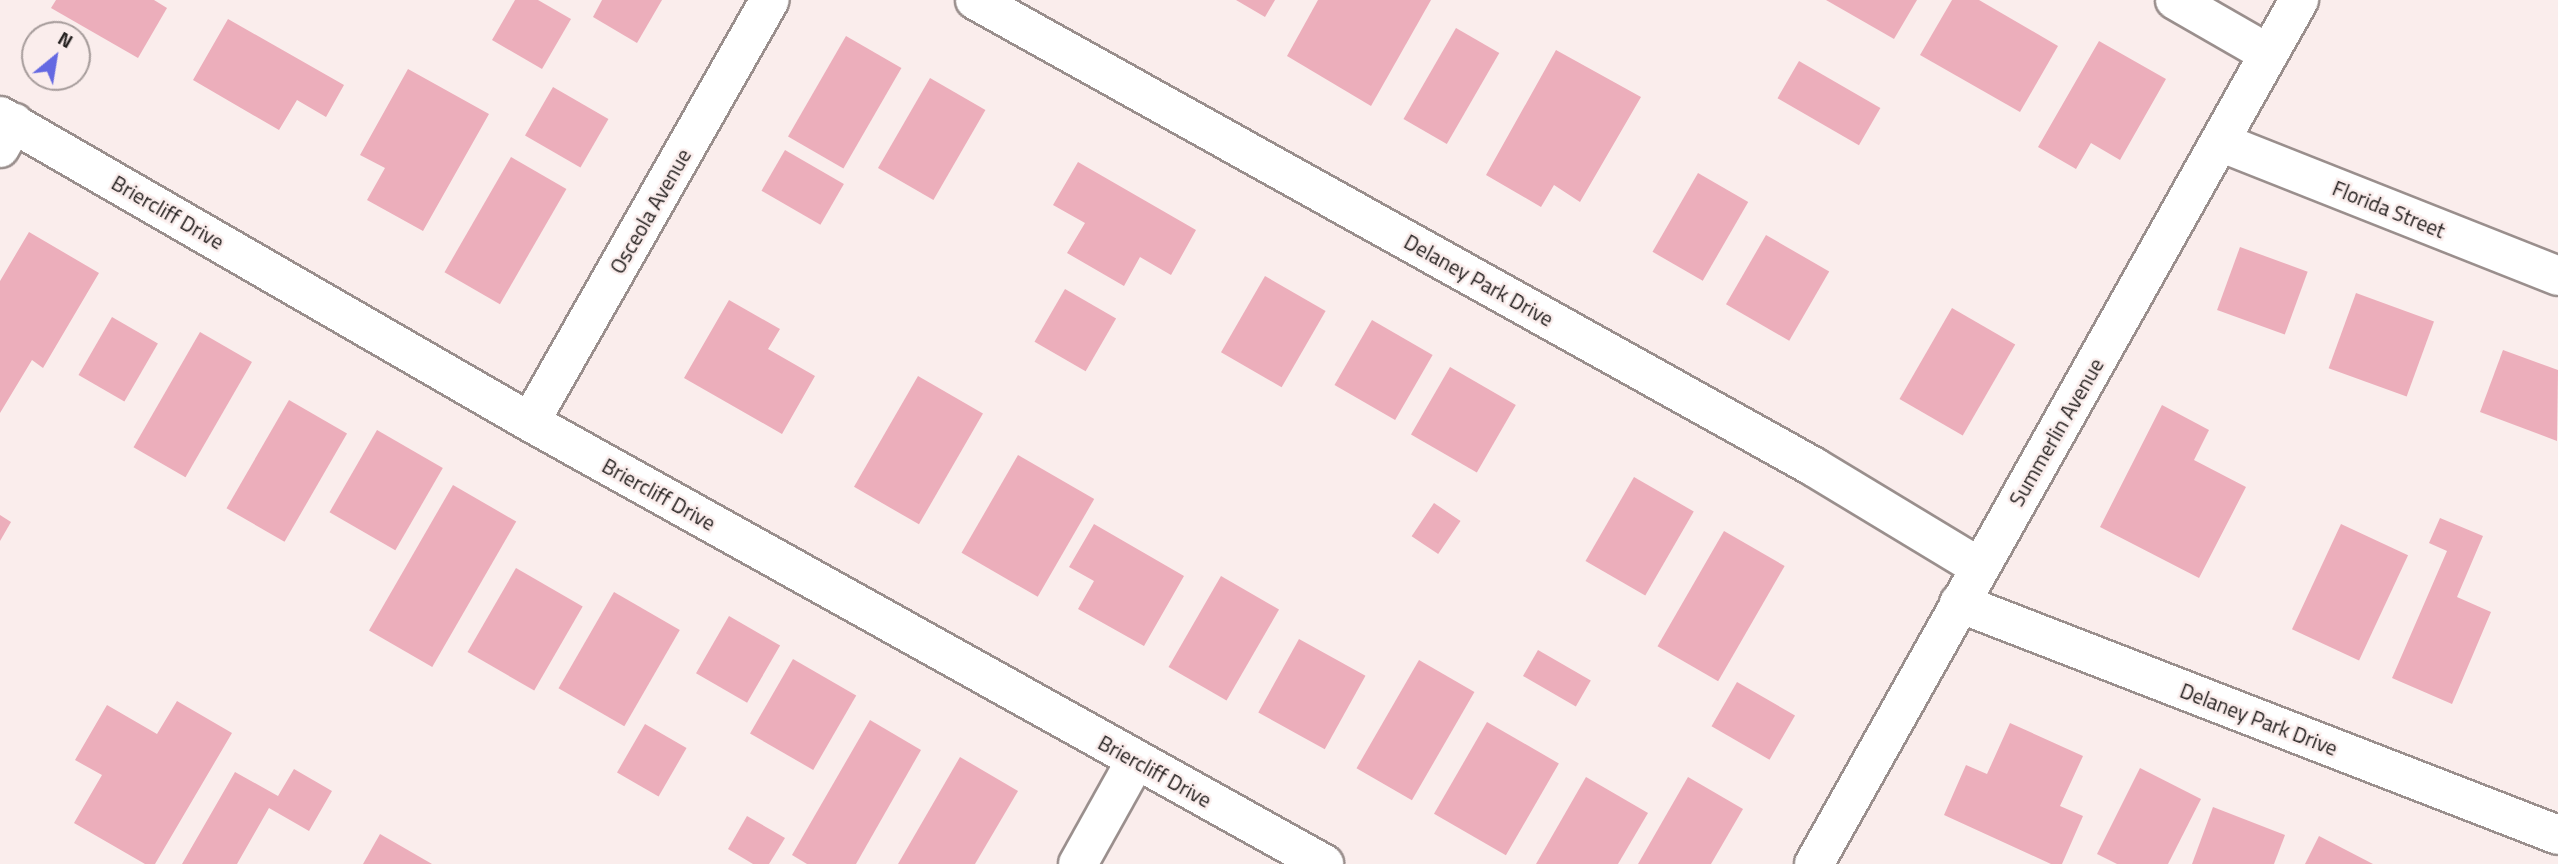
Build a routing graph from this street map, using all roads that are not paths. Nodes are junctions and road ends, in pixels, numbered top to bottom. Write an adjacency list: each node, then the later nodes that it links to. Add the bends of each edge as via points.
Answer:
1 (770, 0): 9 (street, Osceola Avenue)
2 (975, 0): 10 (street, Delaney Park Drive, via 1802,460)
3 (2175, 0): 5 (street)
4 (2299, 0): 5 (street, Summerlin Avenue)
5 (2269, 54): 7 (street, Summerlin Avenue)
6 (5, 129): 9 (street, Briercliff Drive)
7 (2220, 142): 8 (street, Florida Street); 10 (street, Summerlin Avenue)
8 (2558, 276)
9 (530, 422): 12 (street, Briercliff Drive)
10 (1979, 567): 11 (street, Summerlin Avenue)
11 (1959, 603): 13 (street, Delaney Park Drive); 16 (street, Summerlin Avenue)
12 (1136, 761): 14 (street); 15 (street, Briercliff Drive)
13 (2558, 835)
14 (1078, 864)
15 (1324, 864)
16 (1814, 864)

